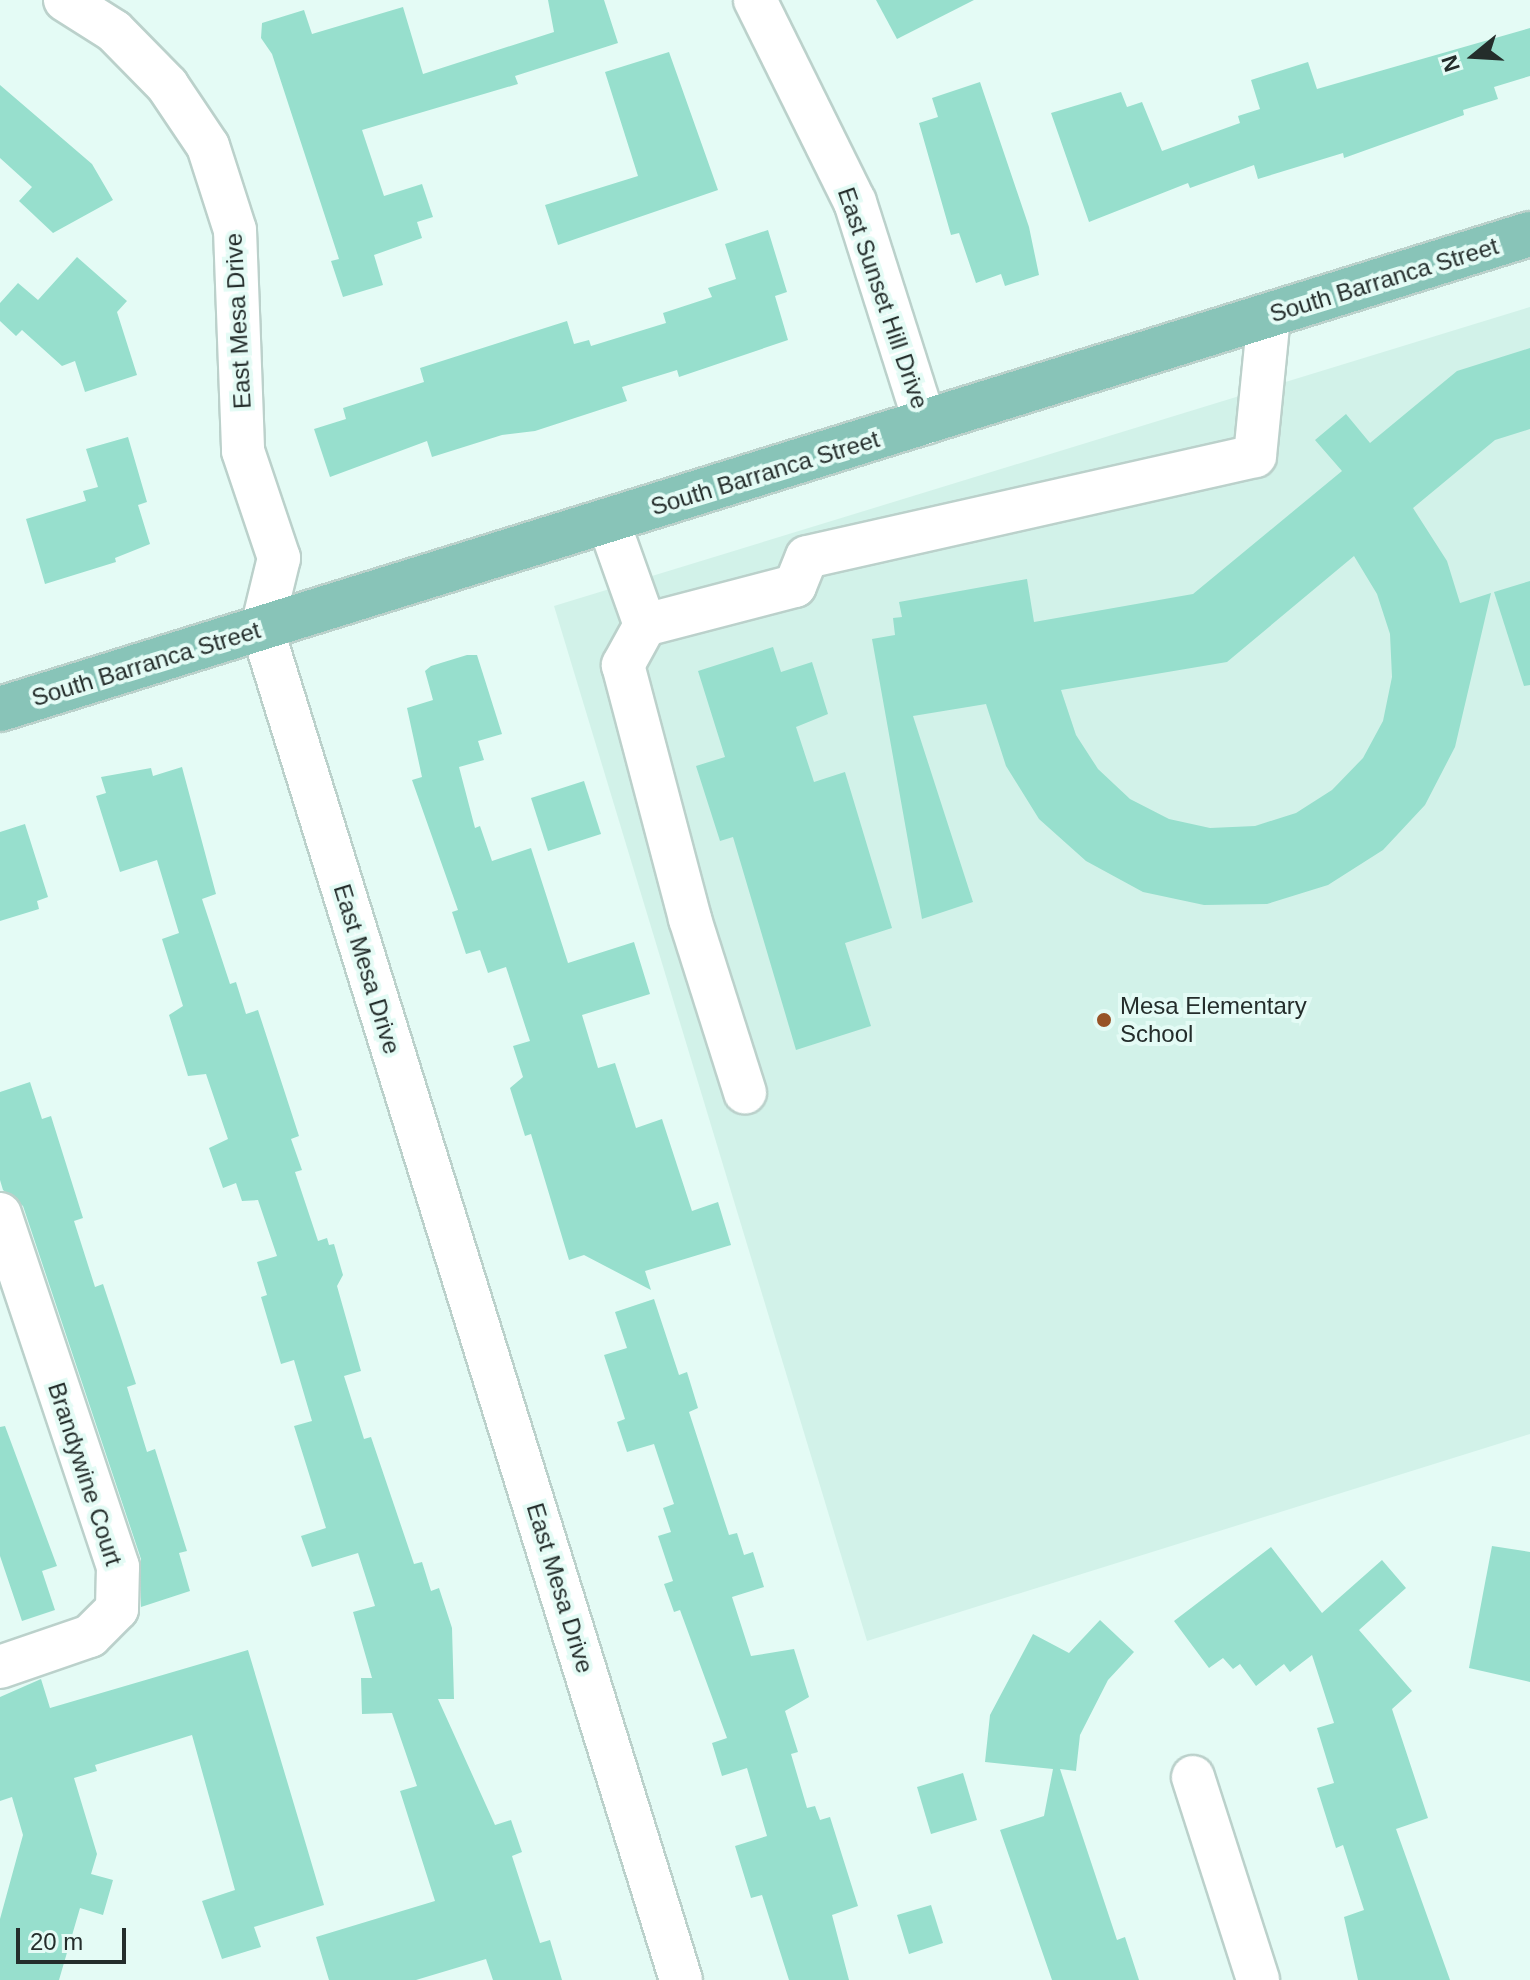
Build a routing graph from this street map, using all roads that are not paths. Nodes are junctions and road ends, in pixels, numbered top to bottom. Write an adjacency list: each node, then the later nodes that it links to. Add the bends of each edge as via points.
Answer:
1 (65, 0): 8 (street, East Mesa Drive, via 114,31 167,85 208,146 235,230 243,451 279,558)
2 (755, 0): 5 (street, East Sunset Hill Drive, via 855,202)
3 (1530, 234): 4 (main road, South Barranca Street)
4 (1269, 316): 5 (main road, South Barranca Street); 7 (street, via 1255,456 807,557 795,586)
5 (925, 423): 6 (main road, South Barranca Street)
6 (608, 521): 7 (street); 8 (main road, South Barranca Street)
7 (645, 625): 10 (street, via 623,665 690,919)
8 (262, 628): 9 (main road, South Barranca Street); 14 (street, East Mesa Drive)
9 (0, 709)
10 (745, 1092)
11 (0, 1214): 12 (street, Brandywine Court, via 118,1567 117,1609 90,1636)
12 (0, 1667)
13 (1193, 1777): 15 (street)
14 (681, 1980)
15 (1258, 1980)

